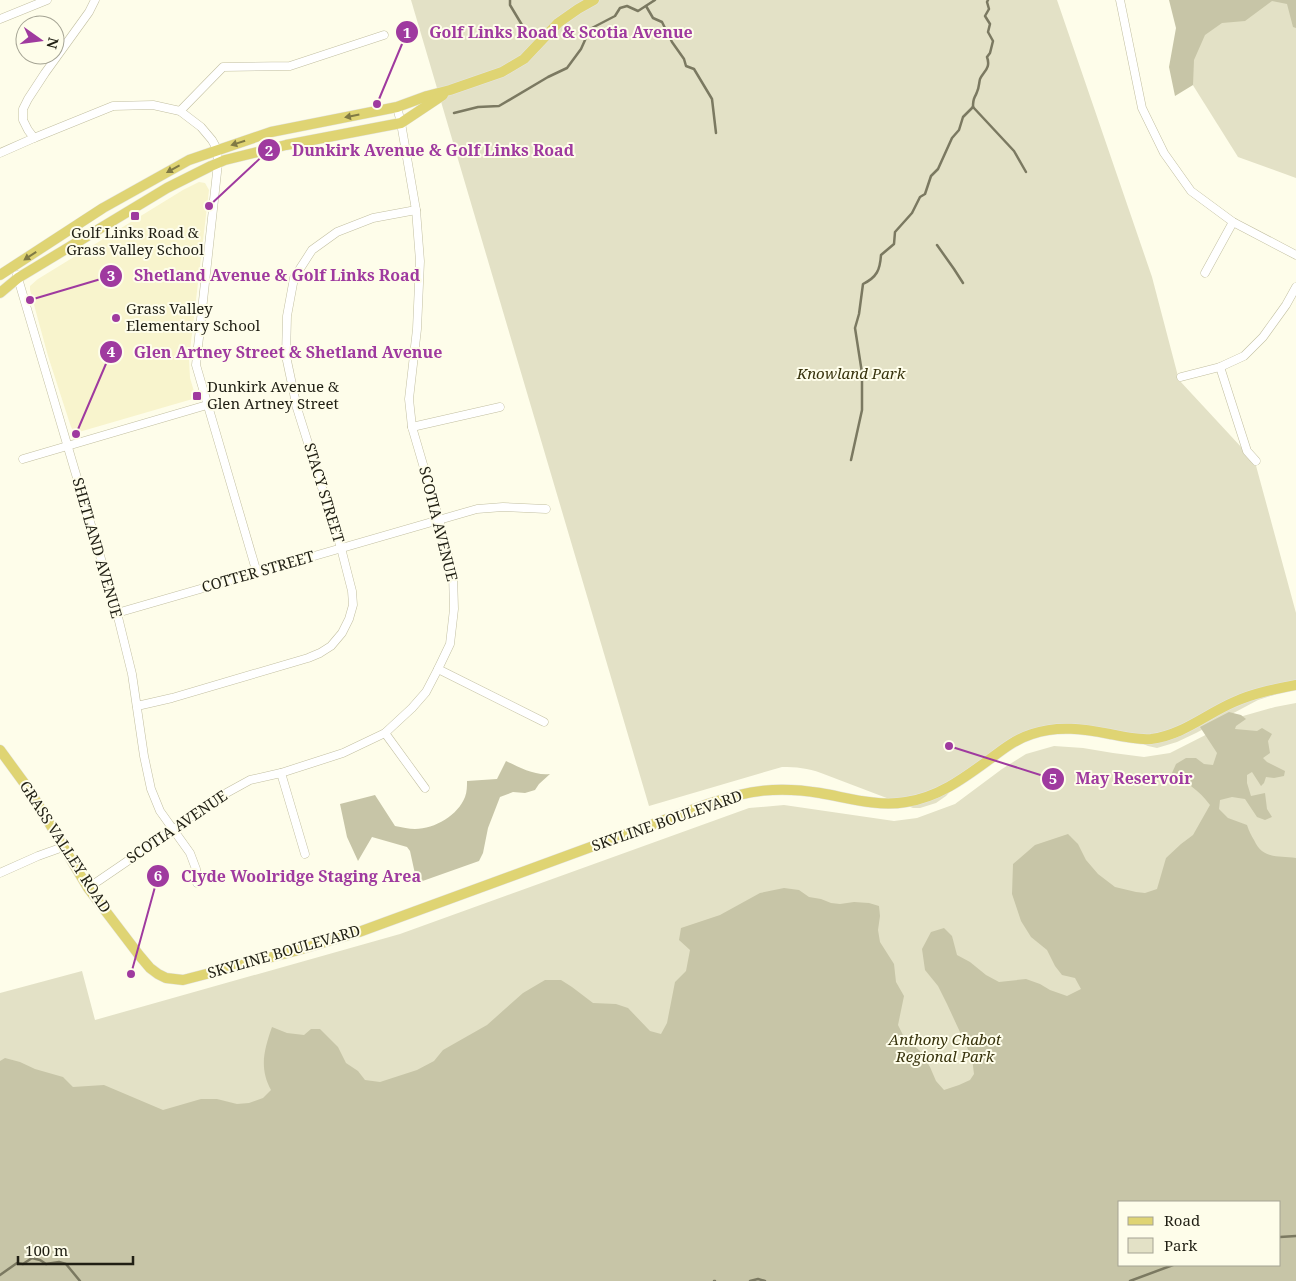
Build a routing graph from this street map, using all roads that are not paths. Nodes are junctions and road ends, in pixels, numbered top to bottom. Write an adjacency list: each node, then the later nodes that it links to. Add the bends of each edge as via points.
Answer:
1 (46, 0): 5 (street)
2 (95, 0): 11 (street, via 23,109 23,120)
3 (594, 0): 7 (main road, via 558,23 524,59 502,72)
4 (1120, 0): 16 (street, via 1142,108 1164,153 1191,191)
5 (0, 20)
6 (384, 36): 9 (street, via 290,66 223,67)
7 (450, 90): 8 (main road); 10 (main road)
8 (397, 108): 10 (street, SCOTIA AVENUE); 12 (main road, one-way to 12, via 271,132)
9 (180, 111): 11 (street, via 153,105 114,106); 12 (street, via 201,127)
10 (401, 123): 14 (main road, via 286,145); 15 (street, SCOTIA AVENUE)
11 (34, 138): 13 (street)
12 (217, 150): 14 (street); 18 (main road, one-way to 18, via 189,160 103,208)
13 (0, 153)
14 (218, 163): 21 (main road, via 167,188); 26 (street, via 196,365)
15 (416, 210): 28 (street, SCOTIA AVENUE, via 420,261 409,399); 34 (street, STACY STREET, via 373,218 336,232 312,250 294,278 287,316 286,356 297,408)
16 (1234, 222): 17 (street); 19 (street)
17 (1296, 255)
18 (13, 267): 20 (main road); 21 (street, SHETLAND AVENUE)
19 (1205, 273)
20 (0, 275)
21 (18, 278): 23 (main road); 29 (street, SHETLAND AVENUE)
22 (1296, 286): 24 (street, via 1263,337 1244,356)
23 (0, 293)
24 (1220, 367): 25 (street); 31 (street, via 1247,451)
25 (1181, 377)
26 (207, 405): 29 (street); 35 (street)
27 (500, 407): 28 (street)
28 (412, 427): 33 (street, SCOTIA AVENUE)
29 (67, 446): 30 (street); 36 (street, SHETLAND AVENUE)
30 (23, 459)
31 (1256, 461)
32 (546, 509): 33 (street, COTTER STREET, via 477,508)
33 (439, 519): 34 (street, COTTER STREET); 37 (street, SCOTIA AVENUE, via 453,574 454,609 450,644)
34 (342, 548): 35 (street, COTTER STREET); 39 (street, STACY STREET, via 353,605 342,633 331,646 308,658)
35 (257, 573): 36 (street, COTTER STREET)
36 (117, 613): 39 (street, SHETLAND AVENUE)
37 (438, 669): 40 (street); 41 (street, SCOTIA AVENUE, via 426,692)
38 (1296, 684): 51 (main road, SKYLINE BOULEVARD, via 1248,696 1177,732 1158,737 1128,738 1075,728 1034,733 1009,744 950,786 906,802 872,803 786,789 741,794 327,942 183,980 166,978)
39 (137, 706): 45 (street, SHETLAND AVENUE, via 151,789)
40 (544, 722)
41 (386, 733): 43 (street, SCOTIA AVENUE, via 343,753); 44 (street)
42 (0, 750): 46 (main road, GRASS VALLEY ROAD)
43 (281, 773): 45 (street, SCOTIA AVENUE, via 250,780 210,802); 47 (street)
44 (425, 788)
45 (173, 830): 49 (street, SHETLAND AVENUE, via 190,853); 50 (street, SCOTIA AVENUE)
46 (64, 847): 48 (street); 50 (main road, GRASS VALLEY ROAD)
47 (306, 854)
48 (0, 873)
49 (197, 883)
50 (88, 888): 51 (main road, GRASS VALLEY ROAD)
51 (150, 968)

